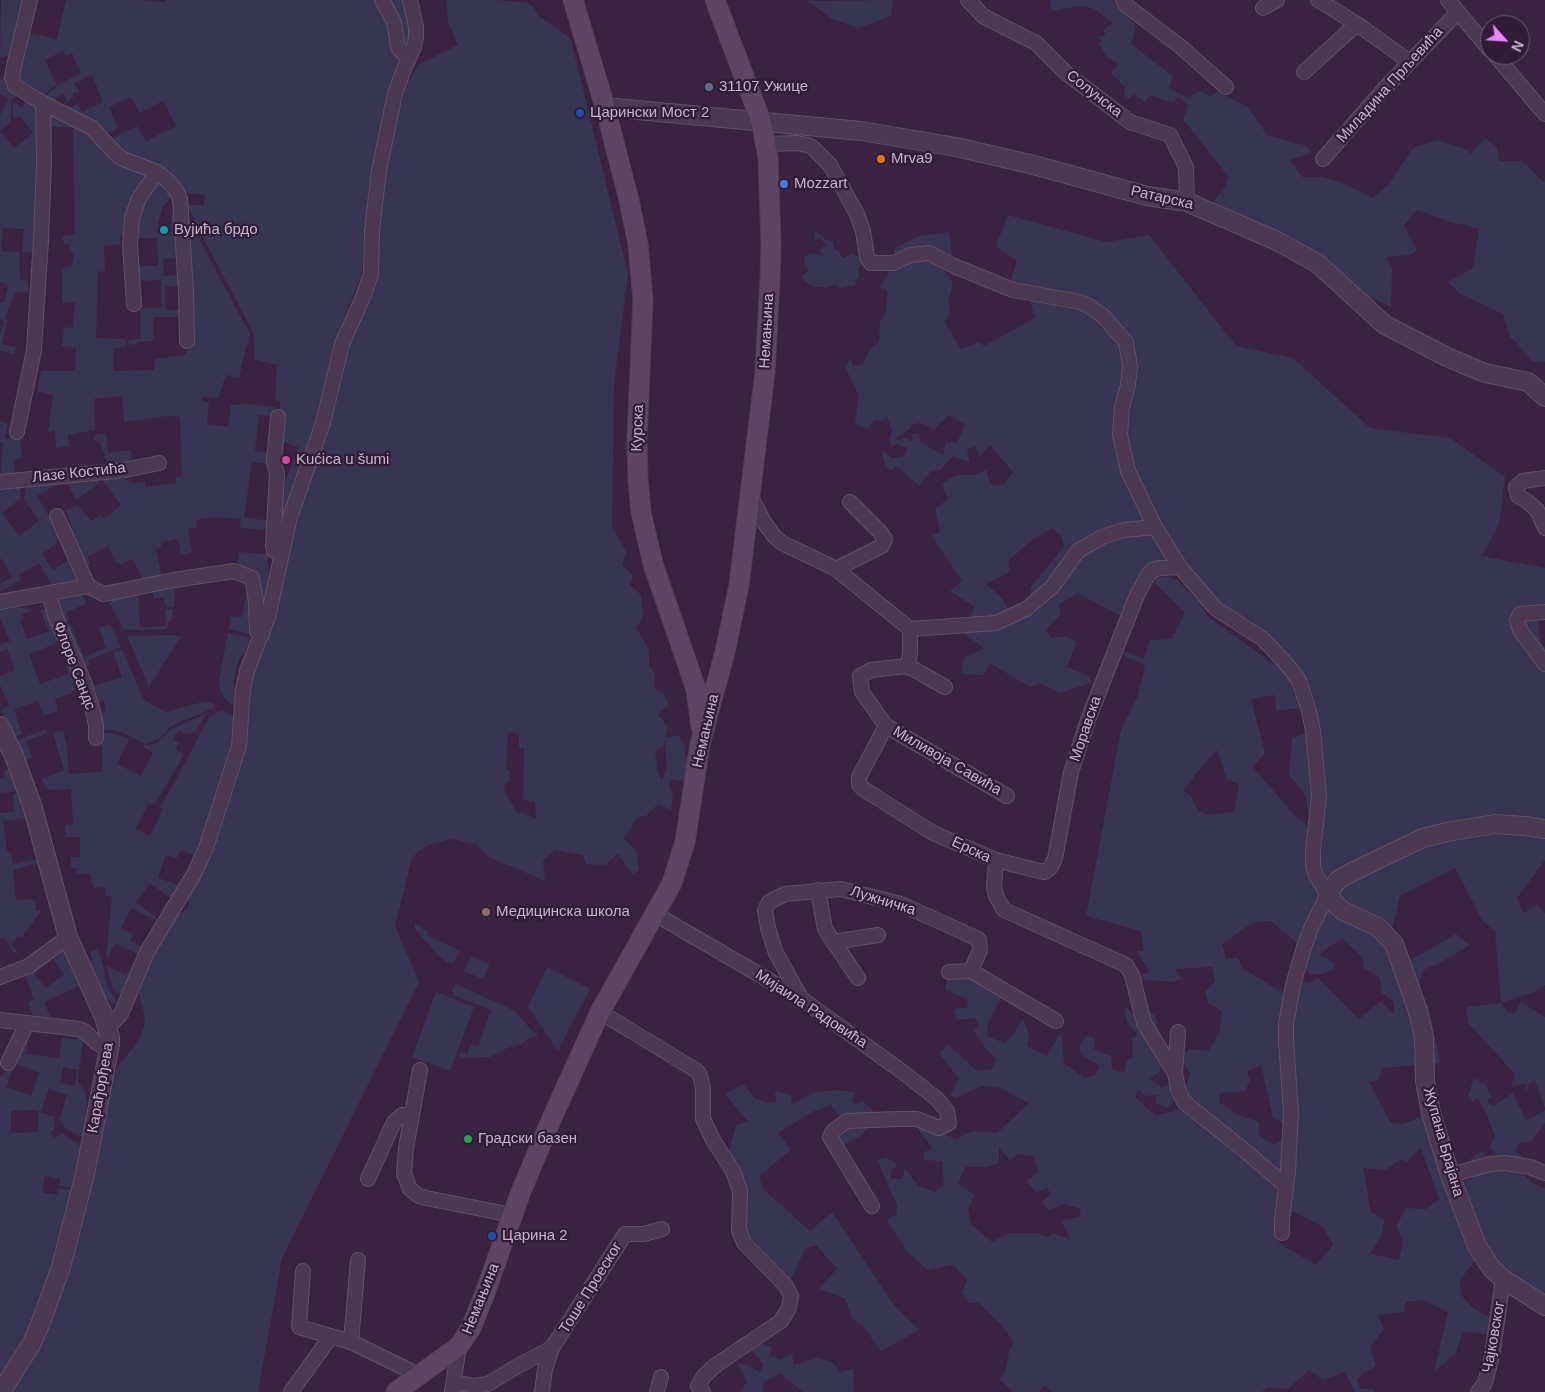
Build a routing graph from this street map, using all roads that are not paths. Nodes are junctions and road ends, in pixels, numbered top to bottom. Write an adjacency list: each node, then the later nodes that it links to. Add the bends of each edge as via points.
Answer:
1 (30, 0): 20 (street, via 12,78 15,86)
2 (382, 0): 15 (street, via 394,22 398,47)
3 (410, 0): 15 (street, via 416,27)
4 (572, 0): 21 (main road, Курска)
5 (715, 0): 23 (main road, Немањина)
6 (1123, 0): 19 (street)
7 (1277, 0): 11 (street)
8 (1318, 0): 13 (street)
9 (1448, 0): 12 (street)
10 (973, 1): 27 (street, Солунска, via 983,16 1036,44 1066,73 1130,122 1170,135 1186,167)
11 (1263, 8)
12 (1458, 12): 14 (street); 16 (street, Миладина Прљевића)
13 (1356, 24): 16 (street); 18 (street)
14 (1480, 38)
15 (410, 56): 41 (street, via 395,94 379,170 371,274 342,344 323,423 292,510)
16 (1410, 62): 25 (street, Миладина Прљевића)
17 (1503, 65): 22 (street)
18 (1304, 72)
19 (1226, 87)
20 (43, 103): 26 (street, via 92,128 123,159); 32 (street, via 42,230 34,350)
21 (605, 108): 23 (street, Ратарска); 50 (main road, Курска, via 634,223 642,277 637,439 641,512 653,564)
22 (1545, 114)
23 (761, 121): 24 (main road, Немањина); 27 (street, Ратарска, via 861,131 956,147 1147,196)
24 (765, 144): 36 (main road, Немањина, via 771,244 768,328); 39 (street, Жупана Брајана, via 797,143 812,147 830,165 857,214 871,262 893,263 911,255 929,253 1013,290 1080,302 1103,316 1126,342 1130,366 1120,435 1128,471)
25 (1323, 159)
26 (157, 172): 28 (street, via 139,198 132,218 130,245); 29 (street, via 173,186 180,199)
27 (1187, 202): 30 (street, Ратарска, via 1277,241 1318,263 1385,325 1485,373 1528,382)
28 (134, 304)
29 (186, 341)
30 (1545, 396)
31 (278, 417): 41 (street, via 272,546)
32 (16, 432)
33 (159, 463): 35 (street, Лазе Костића, via 125,470)
34 (1545, 478): 40 (street, via 1523,481 1516,487 1518,496 1537,510)
35 (0, 482)
36 (749, 494): 43 (street, via 764,522 782,543); 53 (main road, Немањина, via 739,585)
37 (850, 502): 43 (street, via 885,539 882,546)
38 (57, 516): 44 (street)
39 (1155, 527): 42 (street, Жупана Брајана); 48 (street, via 1124,530 1102,537 1078,551 1052,587 1026,609 996,623)
40 (1545, 528)
41 (281, 554): 49 (street)
42 (1180, 567): 61 (street, Моравска, via 1153,570 1137,595 1071,772 1055,859 1050,868 1045,872); 63 (street, Жупана Брајана, via 1216,609 1263,639 1299,681 1313,731 1319,796 1314,866 1316,876)
43 (836, 569): 48 (street)
44 (88, 586): 45 (street); 49 (street, via 103,594 208,574 244,573 252,578 257,630)
45 (49, 594): 46 (street); 57 (street, Флоре Сандс, via 92,707)
46 (0, 602)
47 (1545, 612): 51 (street, via 1520,614 1517,620 1520,630)
48 (910, 629): 52 (street)
49 (262, 635): 77 (street, via 247,671 238,746 206,848 147,952 120,1014)
50 (688, 662): 53 (main road, via 706,675); 58 (main road, Курска, via 699,703)
51 (1545, 664)
52 (907, 666): 54 (street); 56 (street, via 872,670 860,676 862,692)
53 (720, 673): 58 (main road, Немањина)
54 (945, 687)
55 (0, 726): 66 (street, Карађорђева, via 32,805)
56 (886, 726): 59 (street, Миливоја Савића); 61 (street, Ерска, via 859,777 862,788 933,833)
57 (96, 738)
58 (700, 744): 64 (main road, Немањина, via 682,854)
59 (1007, 796)
60 (1545, 829): 63 (street, via 1495,824 1423,838 1338,880)
61 (996, 860): 82 (street, Ерска, via 994,887 1004,910 1126,964 1132,975 1144,1024)
62 (818, 890): 67 (street, via 825,929); 68 (street, Лужничка, via 841,889 892,901 976,938 980,950); 72 (street, Лужничка, via 785,894 769,902 765,910 776,953)
63 (1328, 894): 85 (street, Жупана Брајана, via 1343,911 1378,927 1394,944 1417,1008 1424,1037 1425,1081); 87 (street, via 1304,947 1286,1024 1291,1112)
64 (656, 914): 72 (street, Мијаила Радовића); 73 (main road, Немањина)
65 (878, 935): 67 (street)
66 (68, 937): 70 (street, via 28,966); 77 (street, Карађорђева)
67 (833, 942): 71 (street)
68 (971, 970): 69 (street); 75 (street)
69 (949, 972)
70 (0, 976)
71 (858, 978)
72 (803, 1000): 88 (street, Мијаила Радовића, via 870,1047 947,1111 949,1123 939,1128 917,1119 847,1121 833,1131 830,1137)
73 (600, 1012): 89 (main road, Немањина); 103 (street, via 700,1075 703,1119 733,1171 740,1191 739,1230 744,1243 786,1286 790,1296 789,1308 781,1321 716,1365 698,1386)
74 (0, 1020): 76 (street)
75 (1056, 1021)
76 (27, 1023): 79 (street, via 80,1029); 80 (street)
77 (108, 1027): 79 (street, Карађорђева)
78 (1178, 1032): 82 (street)
79 (110, 1051): 104 (street, Карађорђева, via 61,1267 32,1343)
80 (8, 1063)
81 (420, 1070): 83 (street)
82 (1175, 1073): 87 (street, via 1184,1102)
83 (412, 1115): 86 (street, via 402,1115 394,1122); 89 (street, via 404,1174 410,1189 426,1198)
84 (1545, 1173): 85 (street, via 1505,1162)
85 (1450, 1175): 94 (street, Жупана Брајана, via 1477,1246 1492,1269)
86 (368, 1179)
87 (1285, 1185): 91 (street)
88 (872, 1206)
89 (512, 1216): 98 (main road, Немањина, via 476,1317)
90 (662, 1230): 99 (street, Тоше Проеског, via 625,1234)
91 (1282, 1233)
92 (358, 1260): 97 (street)
93 (303, 1272): 96 (street, via 299,1327)
94 (1504, 1278): 95 (street, Жупана Брајана); 109 (street, Чајковског, via 1492,1356 1485,1383)
95 (1545, 1306)
96 (331, 1336): 97 (street); 105 (street)
97 (351, 1342): 100 (street)
98 (459, 1346): 100 (main road, Немањина); 102 (street)
99 (552, 1348): 102 (street, Тоше Проеског, via 488,1384); 107 (street, Тоше Проеског)
100 (419, 1375): 106 (main road, Немањина)
101 (661, 1378): 108 (street)
102 (453, 1387)
103 (701, 1391)
104 (1, 1392)
105 (292, 1392)
106 (396, 1392)
107 (542, 1392)
108 (657, 1392)
109 (1478, 1392)

